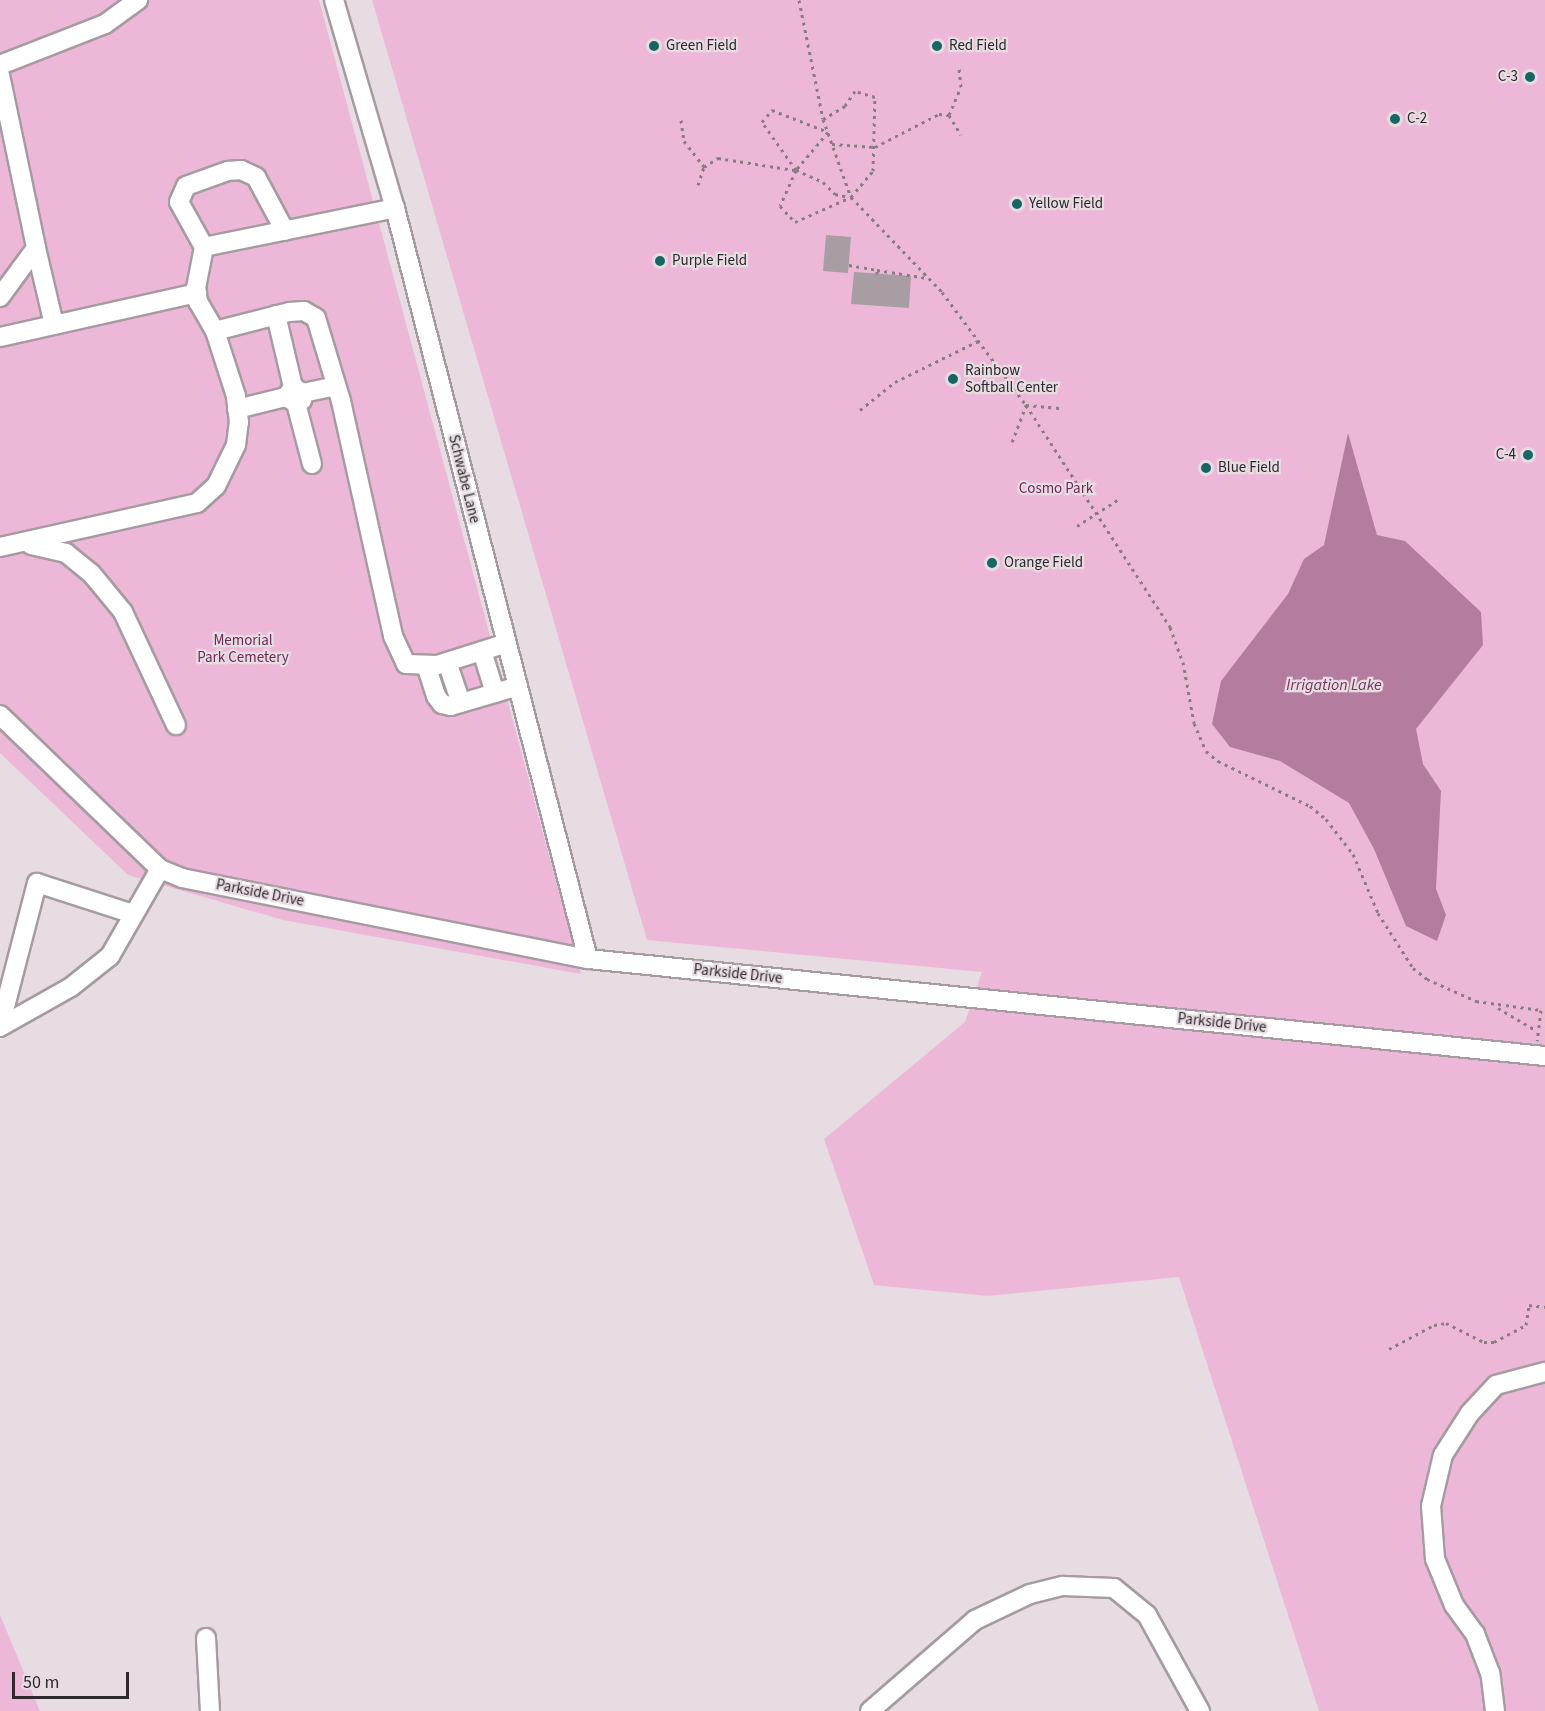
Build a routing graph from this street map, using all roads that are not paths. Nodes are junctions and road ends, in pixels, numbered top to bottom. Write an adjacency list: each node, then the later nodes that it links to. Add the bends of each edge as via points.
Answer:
1 (138, 0): 3 (street, via 105,24)
2 (334, 0): 5 (street, Schwabe Lane)
3 (0, 65)
4 (0, 75): 8 (street)
5 (395, 208): 6 (street); 20 (street, Schwabe Lane)
6 (285, 231): 7 (street); 7 (street, via 256,177 241,170 228,171 186,186 179,202)
7 (204, 247): 9 (street)
8 (36, 248): 10 (street); 12 (street)
9 (197, 293): 12 (street); 13 (street)
10 (0, 297)
11 (276, 315): 13 (street); 15 (street, via 304,311 316,318); 16 (street)
12 (54, 325): 14 (street)
13 (215, 331): 17 (street)
14 (0, 337)
15 (336, 386): 16 (street); 23 (street, via 393,636 406,663)
16 (294, 395): 17 (street); 18 (street)
17 (237, 409): 19 (street, via 236,445 227,467 216,486 197,503)
18 (312, 465)
19 (9, 545): 28 (street, via 47,546 66,552 91,573 123,612)
20 (507, 643): 21 (street); 24 (street, Schwabe Lane)
21 (482, 651): 22 (street); 25 (street)
22 (447, 662): 23 (street); 26 (street)
23 (426, 665): 26 (street, via 442,704)
24 (518, 686): 25 (street); 31 (street, Schwabe Lane)
25 (495, 693): 26 (street)
26 (461, 704)
27 (0, 715): 29 (street, Parkside Drive)
28 (176, 724)
29 (160, 869): 30 (street); 31 (street, Parkside Drive, via 182,878)
30 (133, 914): 32 (street, via 110,956 71,987); 32 (street, via 37,883)
31 (588, 959): 33 (street, Parkside Drive)
32 (0, 1027)
33 (1541, 1055)
34 (1545, 1372): 39 (street, via 1496,1385 1470,1413 1443,1455 1431,1506 1435,1559 1454,1605 1475,1634 1490,1673)
35 (206, 1638): 36 (street)
36 (210, 1711)
37 (870, 1711): 38 (street, via 975,1620 1030,1594 1063,1586 1114,1588 1147,1616)
38 (1200, 1711)
39 (1495, 1711)

